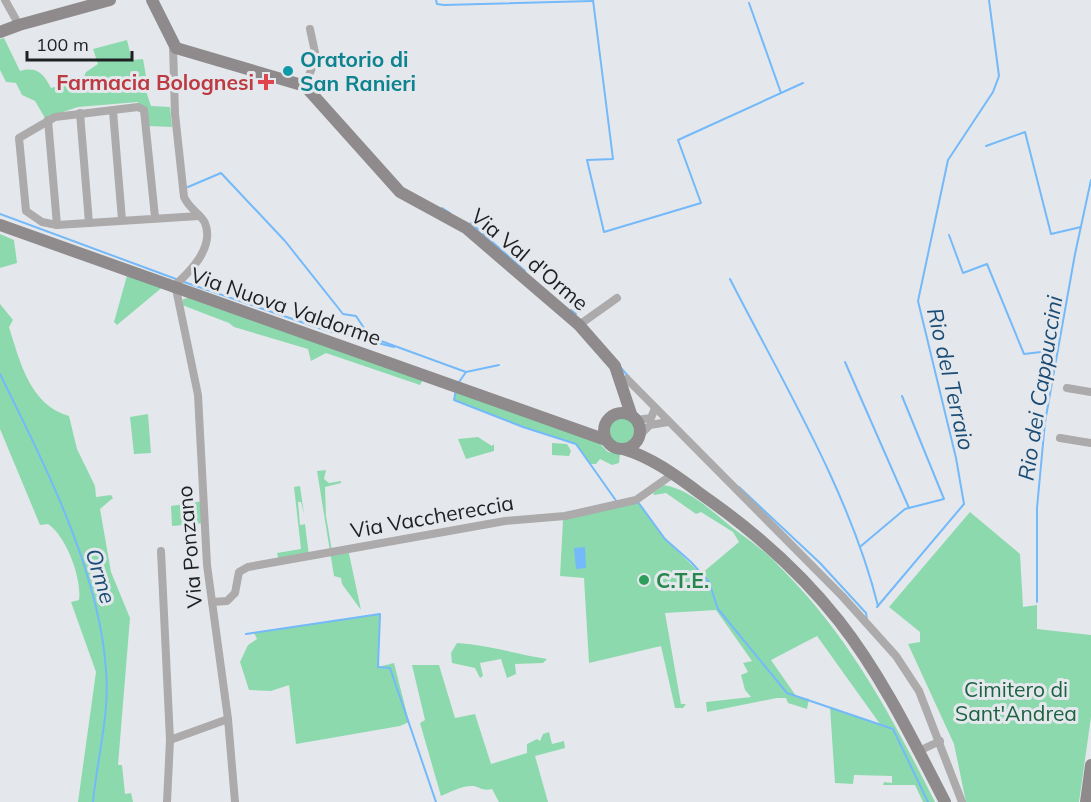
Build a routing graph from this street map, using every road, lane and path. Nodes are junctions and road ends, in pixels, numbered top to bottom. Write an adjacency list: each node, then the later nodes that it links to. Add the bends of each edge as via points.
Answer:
1 (5, 0): 4 (street)
2 (110, 0): 4 (main road)
3 (152, 0): 7 (main road)
4 (19, 24): 6 (main road)
5 (310, 29): 8 (street, via 316,57)
6 (0, 32)
7 (173, 45): 8 (main road, via 184,52); 13 (street, via 184,197 189,208)
8 (305, 86): 20 (main road, Via Val d'Orme, via 400,192 466,228)
9 (112, 111): 10 (street); 12 (street, via 138,107 144,110); 14 (street)
10 (80, 113): 11 (street); 15 (street)
11 (48, 120): 17 (street); 17 (street, via 19,138 26,211 42,222)
12 (155, 217): 13 (street); 14 (street)
13 (201, 218): 18 (street, via 207,237 202,251 190,272)
14 (122, 220): 15 (street)
15 (88, 223): 17 (street)
16 (0, 225): 18 (main road, Via Nuova Valdorme)
17 (57, 225)
18 (174, 288): 27 (main road, Via Nuova Valdorme); 37 (street, Via Ponzano, via 198,395)
19 (617, 298): 20 (street)
20 (579, 325): 21 (main road, Via Val d'Orme)
21 (624, 380): 24 (street, Via Val d'Orme); 25 (main road); 26 (main road, Via Val d'Orme)
22 (1067, 388): 23 (street)
23 (1091, 392)
24 (655, 408): 26 (street, via 651,418); 28 (street, Via Val d'Orme)
25 (611, 417): 26 (main road, Via Nuova Valdorme, via 618,413); 27 (main road, Via Nuova Valdorme, via 580,424); 31 (main road, via 604,431)
26 (634, 417): 29 (main road, Via Nuova Valdorme)
27 (560, 422): 31 (main road, Via Nuova Valdorme)
28 (668, 422): 29 (street, via 650,425); 40 (street, Via Val d'Orme, via 842,596 896,656 919,692)
29 (639, 436): 33 (main road, via 633,446); 34 (main road, Via Nuova Valdorme, via 645,451)
30 (1060, 438): 32 (street)
31 (606, 440): 33 (main road, Via Nuova Valdorme)
32 (1091, 443)
33 (623, 449): 34 (main road, Via Nuova Valdorme)
34 (658, 464): 35 (main road, Via Nuova Valdorme)
35 (673, 474): 37 (street, Via Vacchereccia, via 636,500 565,516 505,521 248,567 239,572 235,593 227,601); 41 (main road, Via Nuova Valdorme, via 737,520 813,590 878,678)
36 (161, 551): 39 (street)
37 (212, 602): 38 (street, Via Ponzano)
38 (228, 719): 39 (street); 44 (street, Via Ponzano)
39 (170, 740): 43 (street)
40 (940, 741): 41 (street); 46 (street, Via Val d'Orme)
41 (919, 750): 45 (main road, Via Nuova Valdorme)
42 (1091, 765): 47 (main road)
43 (167, 802)
44 (235, 802)
45 (945, 802)
46 (962, 802)
47 (1086, 802)

